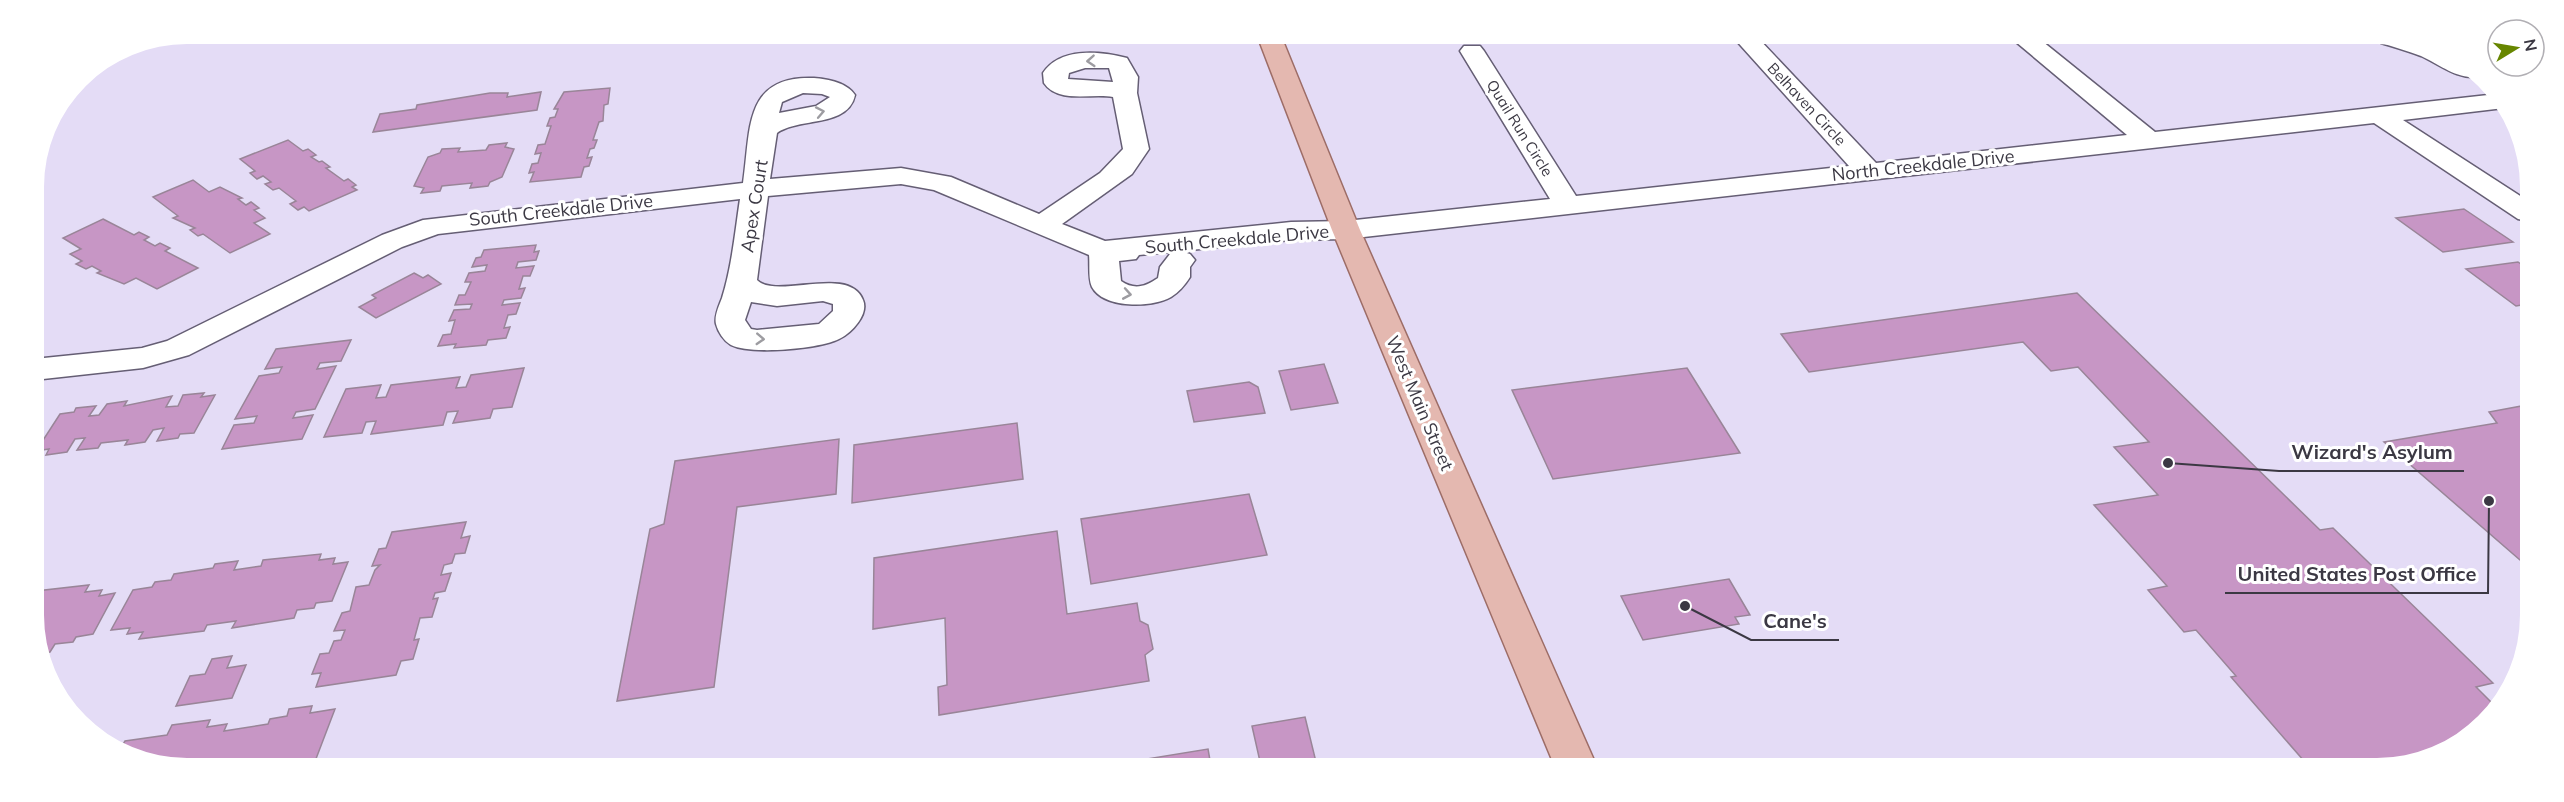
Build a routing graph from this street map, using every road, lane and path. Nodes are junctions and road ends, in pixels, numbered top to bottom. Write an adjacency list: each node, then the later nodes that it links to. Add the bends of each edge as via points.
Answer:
1 (1272, 44): 15 (main road, West Main Street)
2 (1751, 44): 10 (street, Belhaven Circle)
3 (2031, 44): 9 (street)
4 (1472, 51): 12 (street, Quail Run Circle)
5 (1125, 93): 14 (street, via 1135,156)
6 (2492, 102): 7 (street, North Creekdale Drive)
7 (2379, 115): 9 (street, North Creekdale Drive); 13 (street)
8 (766, 129): 11 (street, Apex Court)
9 (2148, 140): 10 (street, North Creekdale Drive)
10 (1869, 171): 12 (street, North Creekdale Drive)
11 (757, 189): 14 (street, South Creekdale Drive, via 885,177 914,178 942,183); 18 (street, Apex Court); 19 (street, South Creekdale Drive, via 433,226 392,241 170,351 143,358)
12 (1568, 205): 15 (street, North Creekdale Drive)
13 (2520, 208)
14 (1041, 225): 16 (street, South Creekdale Drive)
15 (1346, 230): 16 (street, South Creekdale Drive, via 1292,231); 17 (street, South Creekdale Drive, via 1299,247); 20 (main road, West Main Street)
16 (1103, 250): 17 (street, South Creekdale Drive); 17 (street, South Creekdale Drive, one-way to 17, via 1106,285 1126,296 1162,291 1175,277)
17 (1180, 260)
18 (742, 282)
19 (44, 369)
20 (1572, 758)

